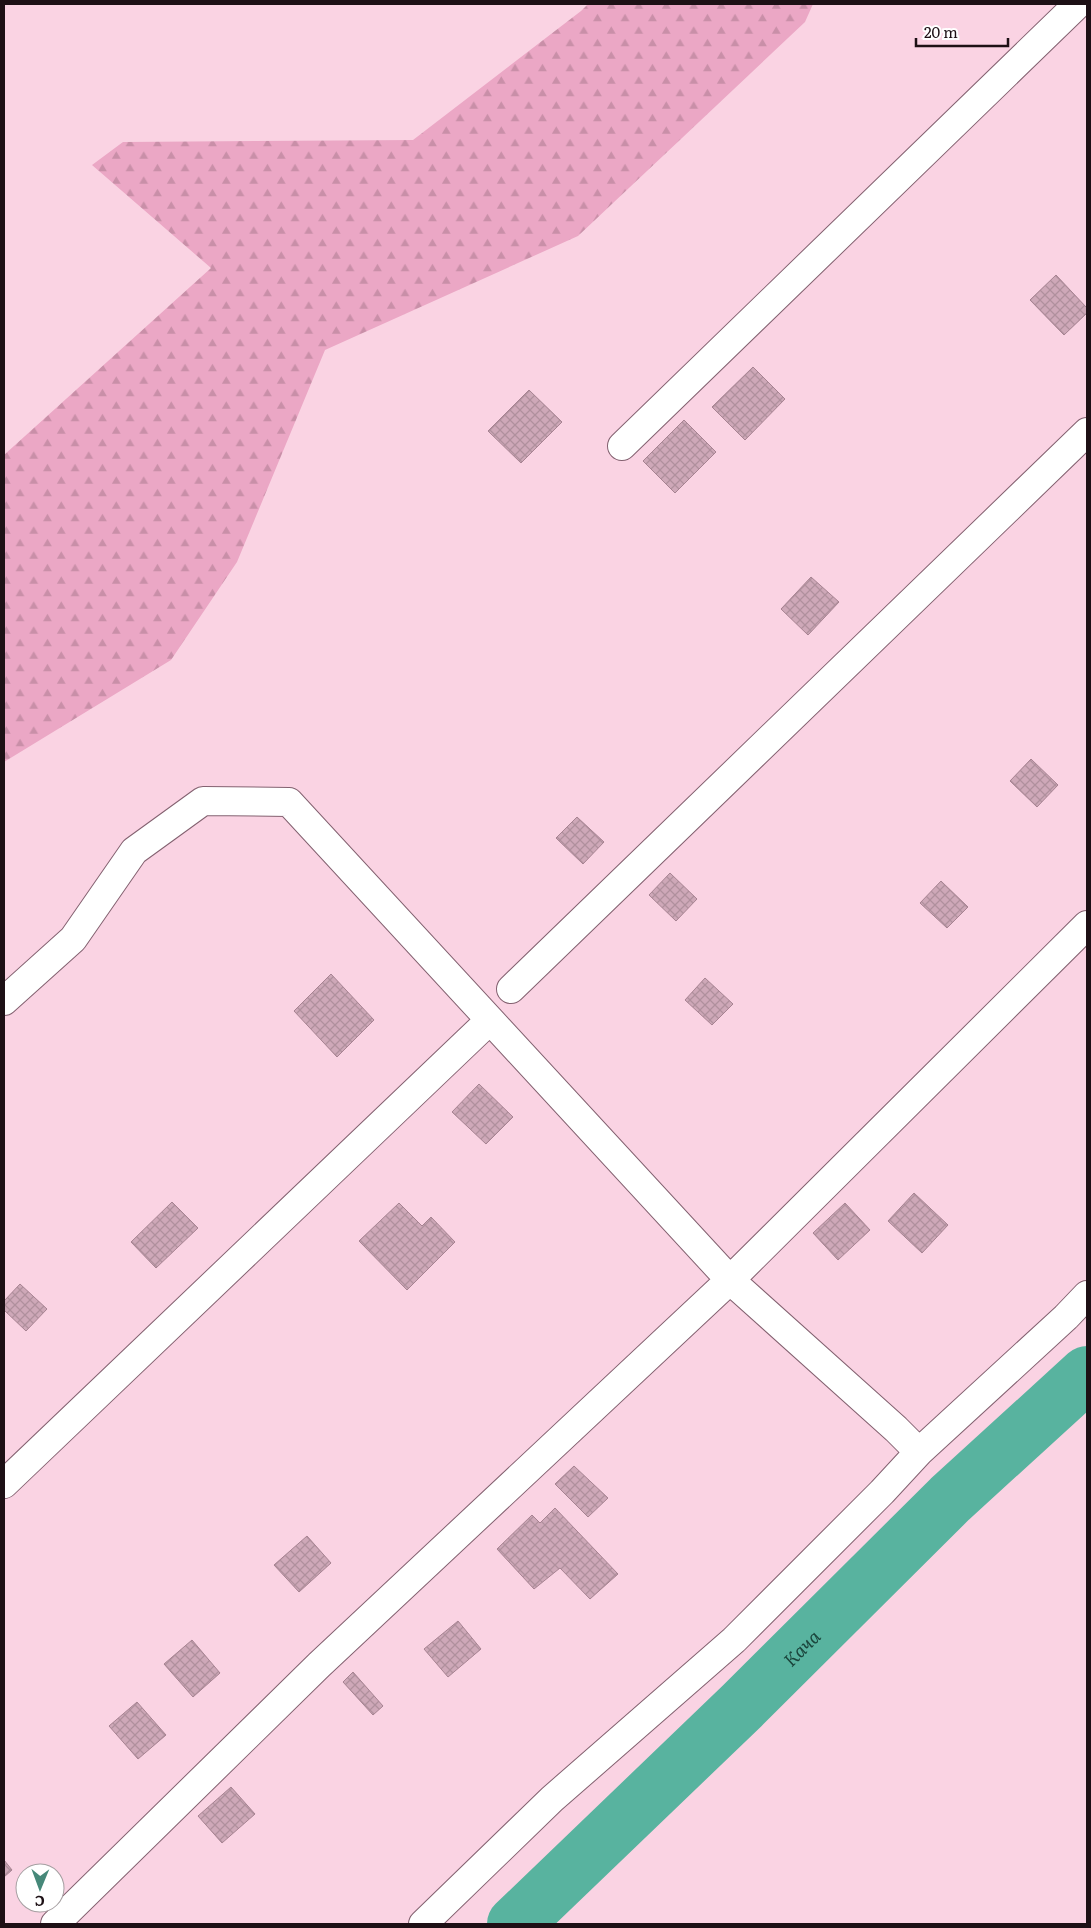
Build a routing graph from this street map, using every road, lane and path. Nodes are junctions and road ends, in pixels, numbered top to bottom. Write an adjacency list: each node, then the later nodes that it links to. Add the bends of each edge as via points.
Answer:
1 (1078, 4): 3 (street)
2 (1087, 432): 5 (street)
3 (622, 446)
4 (1087, 925): 8 (street)
5 (511, 989)
6 (4, 1001): 7 (street, via 73,939 134,851 203,801 289,802)
7 (489, 1020): 8 (street); 11 (street)
8 (730, 1280): 10 (street); 12 (street, via 319,1665)
9 (1087, 1295): 10 (street)
10 (919, 1452): 13 (street, via 734,1640 552,1800)
11 (4, 1484)
12 (55, 1924)
13 (423, 1924)

